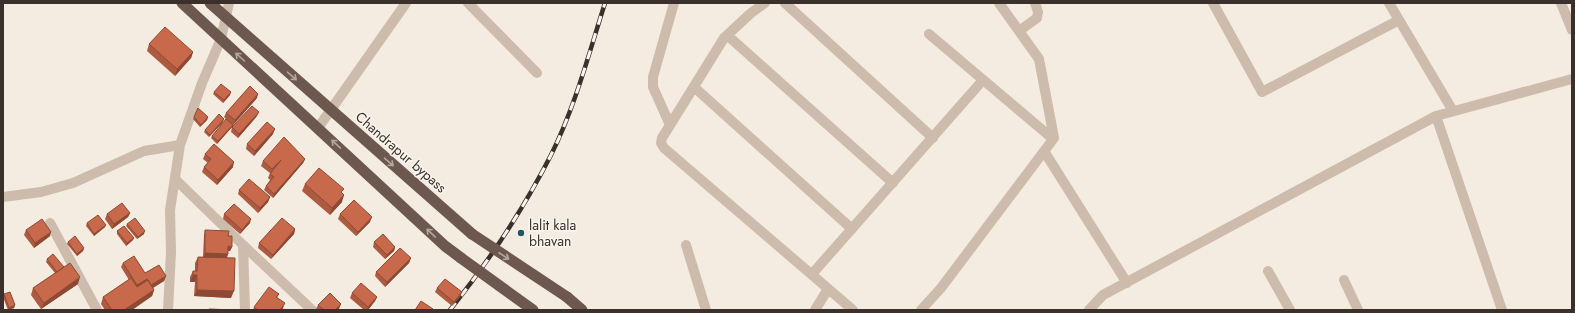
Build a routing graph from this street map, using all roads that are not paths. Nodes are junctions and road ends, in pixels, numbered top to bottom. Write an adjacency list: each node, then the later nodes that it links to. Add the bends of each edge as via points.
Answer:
1 (182, 3): 20 (highway)
2 (210, 3): 14 (highway, Chandrapur bypass)
3 (228, 3): 14 (street)
4 (406, 3): 25 (street)
5 (468, 3): 21 (street)
6 (674, 3): 28 (street, via 653,77 653,87)
7 (765, 3): 19 (street, via 750,13)
8 (999, 3): 16 (street)
9 (1035, 3): 16 (street, via 1037,18)
10 (1213, 3): 15 (street, via 1262,92)
11 (1389, 3): 15 (street)
12 (1561, 3): 17 (street)
13 (790, 5): 30 (street)
14 (226, 18): 20 (street); 25 (highway, Chandrapur bypass, one-way to 25)
15 (1399, 20): 26 (street)
16 (1019, 30): 31 (street, via 1039,59)
17 (1572, 30)
18 (929, 34): 23 (street)
19 (727, 35): 24 (street); 35 (street)
20 (221, 39): 29 (highway, one-way to 20); 32 (street)
21 (537, 73)
22 (1572, 79): 26 (street)
23 (983, 80): 30 (street); 31 (street)
24 (694, 87): 28 (street); 38 (street)
25 (330, 110): 29 (street); 51 (highway, Chandrapur bypass, one-way to 51, bridge, via 472,234 567,297)
26 (1453, 111): 27 (street)
27 (1436, 116): 44 (street); 59 (street)
28 (670, 125): 42 (street, via 662,138 664,148)
29 (318, 128): 50 (highway, one-way to 29, bridge, via 445,246)
30 (932, 138): 35 (street)
31 (1053, 139): 33 (street)
32 (180, 145): 34 (street); 36 (street, via 144,151 73,183 41,192)
33 (1044, 151): 44 (street); 55 (street, via 941,288)
34 (174, 179): 39 (street); 46 (street, via 170,210 171,252)
35 (893, 183): 38 (street)
36 (3, 197)
37 (50, 223): 47 (street)
38 (852, 229): 42 (street)
39 (243, 245): 48 (street); 49 (street)
40 (686, 245): 52 (street)
41 (1268, 271): 57 (street)
42 (812, 274): 45 (street)
43 (1344, 280): 58 (street)
44 (1127, 283): 56 (street, via 1103,296)
45 (828, 289): 53 (street); 54 (street)
46 (166, 309)
47 (97, 310)
48 (245, 310)
49 (312, 310)
50 (533, 310)
51 (582, 310)
52 (706, 310)
53 (815, 310)
54 (854, 310)
55 (921, 310)
56 (1089, 310)
57 (1290, 310)
58 (1358, 310)
59 (1502, 310)

